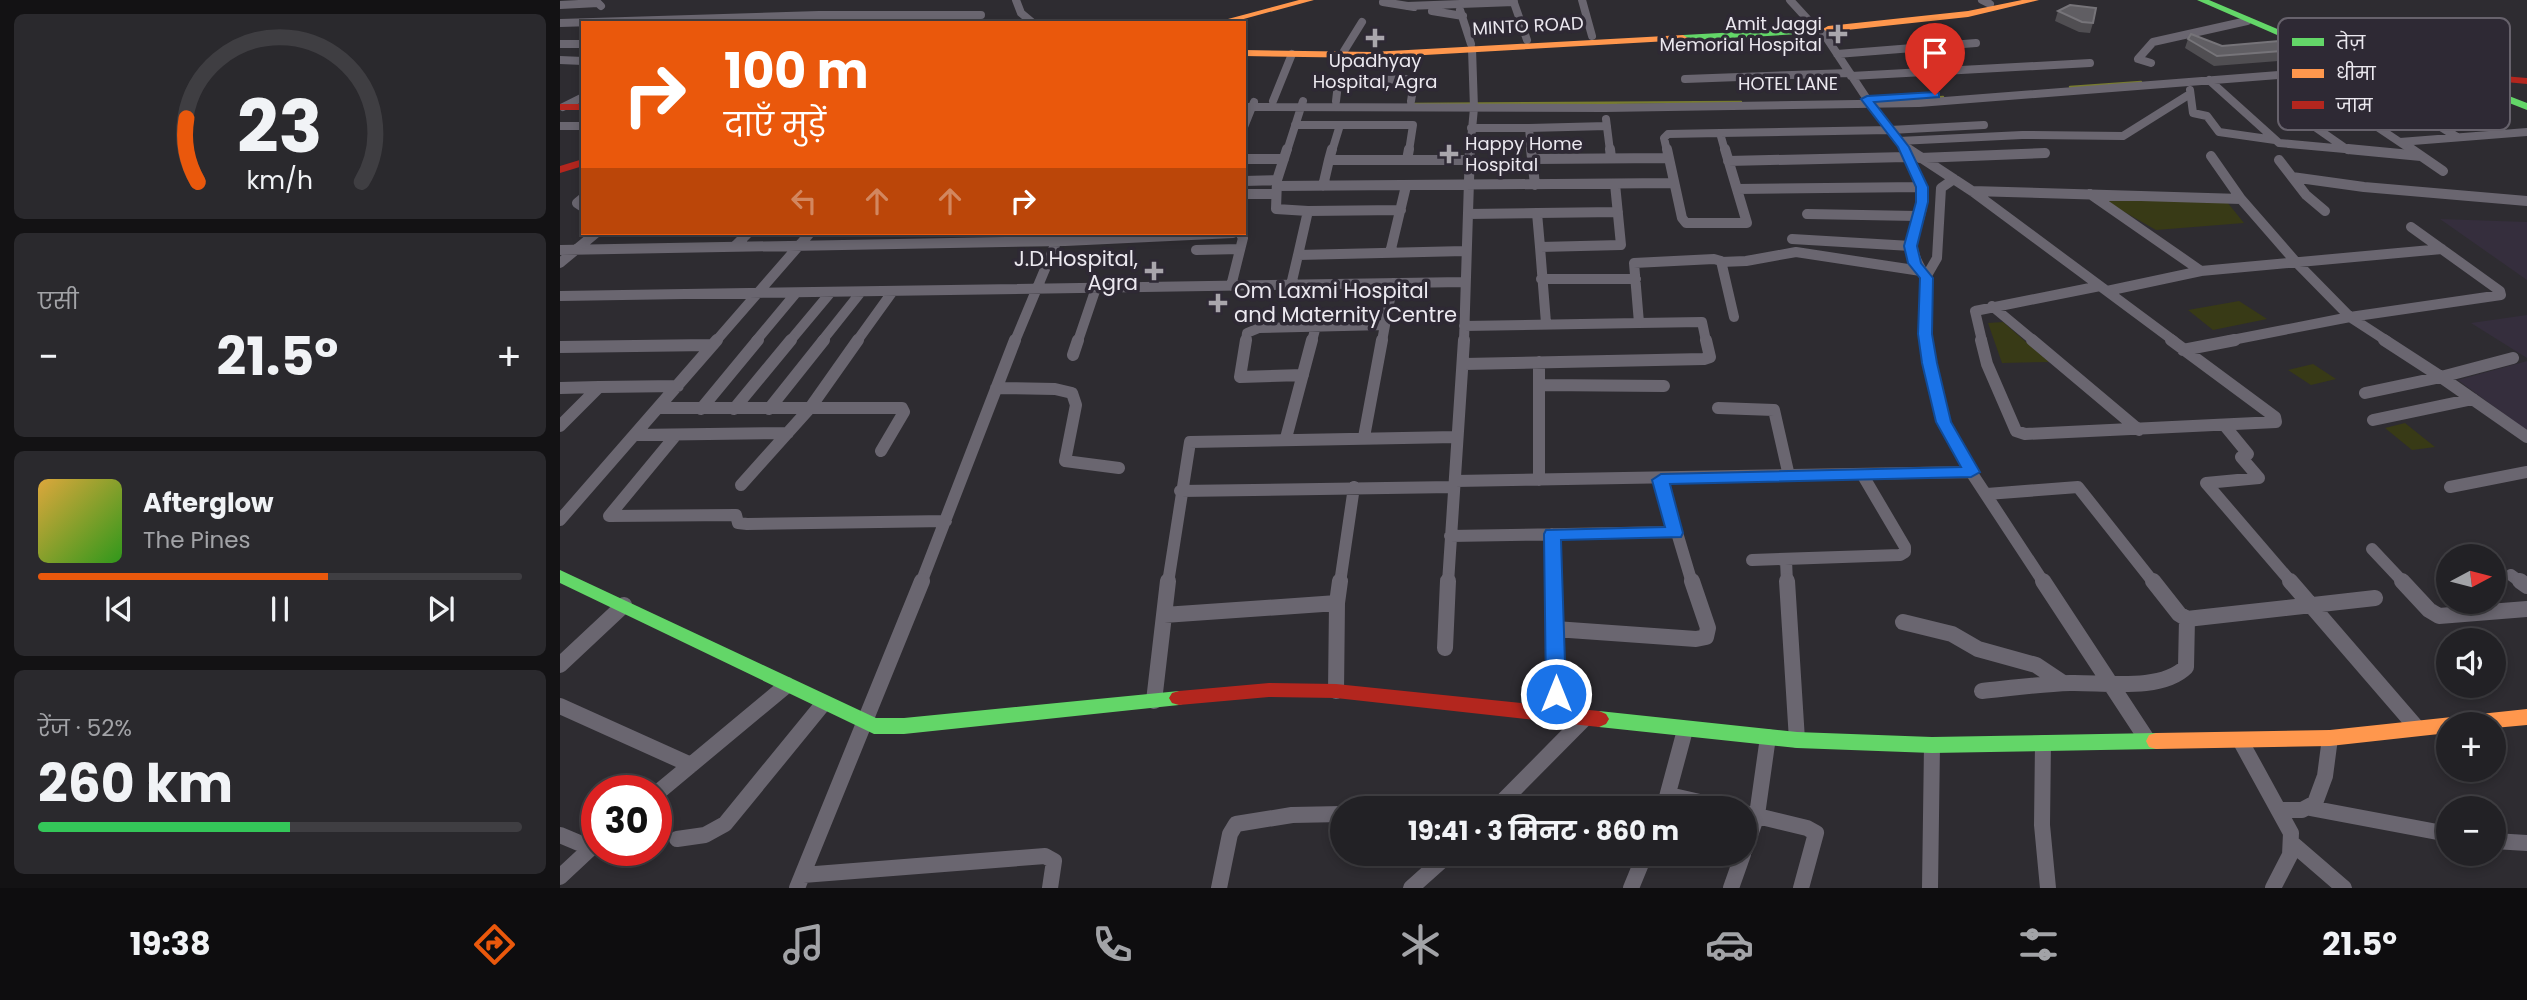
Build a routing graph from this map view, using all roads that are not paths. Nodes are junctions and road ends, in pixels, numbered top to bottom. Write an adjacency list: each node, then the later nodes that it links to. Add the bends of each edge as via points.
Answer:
1 (1016, 0): 18 (street)
2 (1311, 0): 19 (street)
3 (1582, 0): 28 (street)
4 (1790, 0): 25 (street)
5 (2008, 0): 12 (street, MINTO ROAD)
6 (2035, 0): 25 (street, MINTO ROAD, via 1969,14)
7 (2201, 0): 20 (street)
8 (2214, 0): 26 (street)
9 (1513, 1): 11 (street); 29 (street)
10 (1384, 2): 14 (street)
11 (1456, 2): 14 (street); 16 (street)
12 (1986, 2): 25 (street, MINTO ROAD)
13 (560, 5): 23 (street, via 602,5)
14 (1407, 6): 16 (street)
15 (981, 15): 17 (street)
16 (1463, 16): 33 (street)
17 (638, 21)
18 (1031, 21)
19 (1225, 21)
20 (2247, 21): 27 (street); 42 (street, via 2153,42 2138,59)
21 (1362, 22): 36 (street)
22 (560, 23): 23 (street)
23 (578, 23): 24 (street)
24 (581, 23)
25 (1817, 27): 28 (street, MINTO ROAD); 33 (street, MINTO ROAD); 38 (street)
26 (2278, 28)
27 (2278, 33)
28 (1592, 36): 29 (street, MINTO ROAD)
29 (1527, 40): 33 (street, MINTO ROAD)
30 (1976, 43): 38 (street)
31 (560, 44): 32 (street)
32 (581, 44)
33 (1472, 46): 36 (street, MINTO ROAD); 37 (street, MINTO ROAD, via 1372,55); 61 (street)
34 (1246, 50): 36 (street, MINTO ROAD)
35 (1246, 50): 37 (street, MINTO ROAD)
36 (1344, 51)
37 (1292, 54): 57 (street)
38 (1837, 54): 45 (street)
39 (560, 60): 40 (street)
40 (581, 61)
41 (2090, 63): 45 (street)
42 (2151, 63)
43 (2278, 69): 44 (street, HOTEL LANE)
44 (2227, 73): 47 (street); 51 (street, HOTEL LANE)
45 (1850, 74): 48 (street); 59 (street)
46 (2278, 75): 47 (street, HOTEL LANE)
47 (2235, 78): 49 (street, HOTEL LANE)
48 (1685, 79)
49 (2209, 80): 50 (street, HOTEL LANE); 84 (street)
50 (2190, 82): 52 (street, HOTEL LANE); 53 (street)
51 (2092, 83): 52 (street); 59 (street, HOTEL LANE)
52 (2101, 90): 59 (street, HOTEL LANE, via 1987,100)
53 (2190, 94): 84 (street, via 2193,113 2207,116 2219,132); 86 (street, via 2123,136 2035,135)
54 (2510, 96): 62 (street)
55 (581, 98): 65 (street)
56 (2510, 98): 62 (street)
57 (1273, 101): 60 (street); 63 (street)
58 (1336, 101): 63 (street); 64 (street); 64 (street, via 1342,82 1409,79 1414,83)
59 (1869, 102): 61 (street, HOTEL LANE); 67 (street); 77 (street)
60 (1249, 104): 63 (street)
61 (1474, 104): 64 (street); 67 (street); 75 (street)
62 (2527, 104)
63 (1302, 105): 64 (street); 68 (street)
64 (1414, 105): 70 (street)
65 (562, 107): 66 (street)
66 (581, 107)
67 (1605, 108): 74 (street)
68 (1295, 125): 69 (street); 95 (street)
69 (1340, 125): 70 (street); 97 (street)
70 (1413, 125): 98 (street)
71 (1984, 125): 77 (street)
72 (560, 126): 73 (street)
73 (581, 126)
74 (1607, 127): 76 (street); 91 (street)
75 (1471, 128): 76 (street); 99 (street)
76 (1529, 128): 96 (street)
77 (1890, 130): 82 (street); 86 (street)
78 (2319, 130): 87 (street)
79 (2382, 130): 85 (street)
80 (2446, 130): 83 (street)
81 (2527, 132): 83 (street)
82 (1720, 133): 92 (street, via 1665,135); 101 (street)
83 (2457, 137): 85 (street)
84 (2275, 140): 87 (street, via 2285,145)
85 (2400, 142): 90 (street)
86 (1903, 148): 93 (street); 101 (street); 115 (street)
87 (2348, 150): 90 (street)
88 (2045, 153): 93 (street)
89 (2211, 156): 120 (street)
90 (2421, 156): 104 (street)
91 (1611, 158): 92 (street); 96 (street)
92 (1668, 158): 108 (street)
93 (1920, 158): 106 (street)
94 (1246, 159): 95 (street)
95 (1284, 159): 114 (street)
96 (1534, 159): 110 (street)
97 (1329, 160): 98 (street); 111 (street)
98 (1406, 160): 99 (street)
99 (1469, 160): 113 (street)
100 (2278, 160): 105 (street)
101 (1728, 161): 116 (street)
102 (581, 162): 103 (street)
103 (560, 167)
104 (2442, 171)
105 (2292, 177): 121 (street); 124 (street)
106 (1955, 179): 117 (street); 155 (street, via 1941,188 1937,258)
107 (1246, 181): 114 (street)
108 (1673, 183): 109 (street); 116 (street, via 1682,218 1690,224 1746,223)
109 (1615, 184): 110 (street); 125 (street)
110 (1535, 185): 113 (street)
111 (1323, 186): 112 (street); 114 (street)
112 (1406, 186): 113 (street); 122 (street)
113 (1468, 186): 127 (street)
114 (1276, 187): 118 (street); 123 (street, via 1277,211)
115 (1922, 187): 116 (street); 129 (street)
116 (1737, 189)
117 (1972, 191): 119 (street); 163 (street)
118 (1246, 194)
119 (2090, 194): 120 (street); 154 (street)
120 (2241, 199): 151 (street)
121 (2527, 201)
122 (1401, 210): 123 (street); 149 (street)
123 (1308, 211): 150 (street)
124 (2325, 211)
125 (1618, 212): 126 (street); 142 (street, via 1621,245)
126 (1537, 213): 127 (street); 142 (street)
127 (1468, 214): 148 (street)
128 (1807, 214): 129 (street)
129 (1917, 216): 140 (street)
130 (2411, 227): 144 (street)
131 (594, 235): 146 (street)
132 (746, 235): 141 (street)
133 (808, 235): 139 (street)
134 (1116, 235): 136 (street)
135 (1243, 235): 143 (street)
136 (1058, 236): 137 (street); 164 (street)
137 (978, 238): 139 (street)
138 (1791, 239): 140 (street)
139 (799, 246): 141 (street); 168 (street)
140 (1911, 246): 155 (street, via 1915,263)
141 (734, 247): 146 (street)
142 (1541, 247): 156 (street)
143 (1240, 248): 147 (street); 161 (street)
144 (2442, 249): 151 (street); 173 (street, via 2501,295)
145 (560, 250): 146 (street)
146 (576, 250): 152 (street)
147 (1196, 250)
148 (1465, 251): 149 (street); 158 (street)
149 (1390, 253): 150 (street)
150 (1298, 255): 160 (street)
151 (2295, 261): 154 (street); 173 (street)
152 (560, 262)
153 (1721, 262): 155 (street, via 1796,252); 157 (street, via 1636,263); 172 (street)
154 (2201, 271): 163 (street)
155 (1924, 274): 215 (street, via 1925,334 1944,422)
156 (1541, 279): 157 (street); 174 (street)
157 (1636, 279): 175 (street)
158 (1464, 282): 159 (street); 178 (street)
159 (1393, 283): 160 (street); 176 (street)
160 (1291, 285): 161 (street)
161 (1231, 286): 162 (street)
162 (1096, 288): 164 (street); 182 (street)
163 (2103, 288): 171 (street); 181 (street)
164 (1034, 290): 165 (street); 193 (street)
165 (893, 291): 167 (street); 197 (street)
166 (831, 292): 167 (street); 169 (street); 200 (street)
167 (861, 292): 201 (street)
168 (757, 293): 169 (street); 170 (street); 179 (street)
169 (796, 293): 199 (street)
170 (560, 296)
171 (1992, 306): 205 (street); 205 (street, via 1975,313 1987,364 2016,431)
172 (1734, 317)
173 (2350, 317): 181 (street); 187 (street)
174 (1546, 323): 175 (street); 178 (street)
175 (1639, 323): 184 (street, via 1702,322 1710,356)
176 (1385, 325): 177 (street); 209 (street)
177 (1316, 326): 186 (street); 186 (street, via 1250,330 1238,375)
178 (1464, 326): 185 (street)
179 (710, 345): 180 (street); 189 (street)
180 (560, 348)
181 (2183, 350): 204 (street, via 2277,419)
182 (1073, 355)
183 (2513, 358): 187 (street)
184 (1539, 362): 185 (street); 188 (street)
185 (1464, 364): 210 (street)
186 (1303, 375): 212 (street)
187 (2441, 377): 194 (street); 195 (street)
188 (1541, 385): 190 (street); 219 (street)
189 (678, 386): 191 (street); 196 (street)
190 (1664, 386)
191 (599, 387): 192 (street); 203 (street)
192 (560, 388)
193 (996, 388): 214 (street, via 1055,388 1072,393 1076,405 1065,461); 228 (street)
194 (2365, 393)
195 (2473, 399): 202 (street); 211 (street)
196 (658, 408): 199 (street); 207 (street)
197 (810, 408): 201 (street); 206 (street); 213 (street, via 902,408 904,412)
198 (1718, 408): 218 (street, via 1774,410)
199 (701, 409): 200 (street)
200 (734, 409): 201 (street)
201 (769, 409)
202 (2373, 420)
203 (560, 426)
204 (2225, 426): 205 (street); 241 (street, via 2248,454 2241,457 2259,478 2206,482)
205 (2139, 430)
206 (788, 433): 208 (street); 222 (street)
207 (635, 435): 208 (street); 227 (street)
208 (676, 435): 228 (street, via 609,516 736,515 738,523 747,524)
209 (1364, 437): 210 (street); 212 (street)
210 (1456, 437): 221 (street)
211 (2527, 437)
212 (1286, 438): 225 (street, via 1190,442)
213 (881, 451)
214 (1119, 468)
215 (1971, 472): 217 (street); 226 (street)
216 (2527, 472): 224 (street)
217 (1861, 474): 218 (street); 234 (street, via 1905,552)
218 (1789, 476): 220 (street)
219 (1539, 480): 220 (street); 221 (street)
220 (1661, 480): 229 (street)
221 (1454, 484): 223 (street); 231 (street)
222 (741, 485)
223 (1354, 487): 225 (street); 239 (street)
224 (2450, 487)
225 (1180, 491): 243 (street)
226 (1987, 494): 244 (street, via 2078,487); 251 (street)
227 (560, 520)
228 (946, 521): 260 (street)
229 (1675, 533): 230 (street); 246 (street, via 1708,628 1706,637)
230 (1552, 534): 231 (street); 246 (street)
231 (1450, 536): 247 (street)
232 (2372, 550): 242 (street, via 2439,616)
233 (1752, 560): 234 (street)
234 (1786, 560): 265 (street)
235 (2511, 575): 237 (street)
236 (560, 576): 240 (street)
237 (2527, 586)
238 (2375, 598): 241 (street)
239 (1337, 603): 243 (street); 252 (street)
240 (624, 605): 248 (street); 250 (street)
241 (2312, 606): 244 (street); 261 (street)
242 (2527, 609)
243 (1164, 614): 254 (street)
244 (2187, 620): 251 (street, via 2183,673)
245 (1903, 622): 249 (street, via 1952,634 1978,649 2036,665)
246 (1555, 629): 257 (street)
247 (1445, 648)
248 (560, 665)
249 (2063, 683): 251 (street); 253 (street)
250 (788, 685): 255 (street); 270 (street)
251 (2112, 686): 267 (street)
252 (1336, 691): 254 (street, via 1269,690); 257 (street)
253 (1982, 691)
254 (1154, 701): 260 (street, via 904,726)
255 (823, 704): 260 (street); 281 (street, via 725,824 705,835)
256 (560, 706): 270 (street)
257 (1556, 715): 259 (street)
258 (2527, 717): 261 (street)
259 (1585, 719): 262 (street); 272 (street)
260 (865, 723): 291 (street)
261 (2417, 728): 264 (street)
262 (1685, 730): 263 (street); 273 (street)
263 (1768, 737): 265 (street); 274 (street)
264 (2330, 738): 266 (street); 275 (street, via 2324,785)
265 (1797, 740): 269 (street)
266 (2240, 740): 267 (street); 276 (street)
267 (2148, 741): 268 (street)
268 (2043, 743): 269 (street); 299 (street, via 2042,825)
269 (1932, 745): 298 (street)
270 (691, 765): 271 (street)
271 (672, 781)
272 (1508, 796)
273 (1668, 796)
274 (1755, 796)
275 (2310, 807): 276 (street); 279 (street)
276 (2280, 810): 285 (street)
277 (1330, 814): 293 (street, via 1236,824)
278 (1757, 816): 297 (street, via 1816,833)
279 (2436, 832)
280 (560, 835): 282 (street)
281 (677, 839)
282 (581, 842)
283 (2506, 842): 284 (street)
284 (2527, 843)
285 (2292, 844): 300 (street, via 2290,858); 301 (street)
286 (581, 858): 290 (street)
287 (1436, 866): 294 (street)
288 (1641, 866): 295 (street)
289 (1739, 866): 296 (street)
290 (560, 877)
291 (800, 881): 292 (street, via 1045,856 1054,861)
292 (1050, 888)
293 (1219, 888)
294 (1411, 888)
295 (1631, 888)
296 (1731, 888)
297 (1801, 888)
298 (1930, 888)
299 (2049, 888)
300 (2273, 888)
301 (2344, 888)

